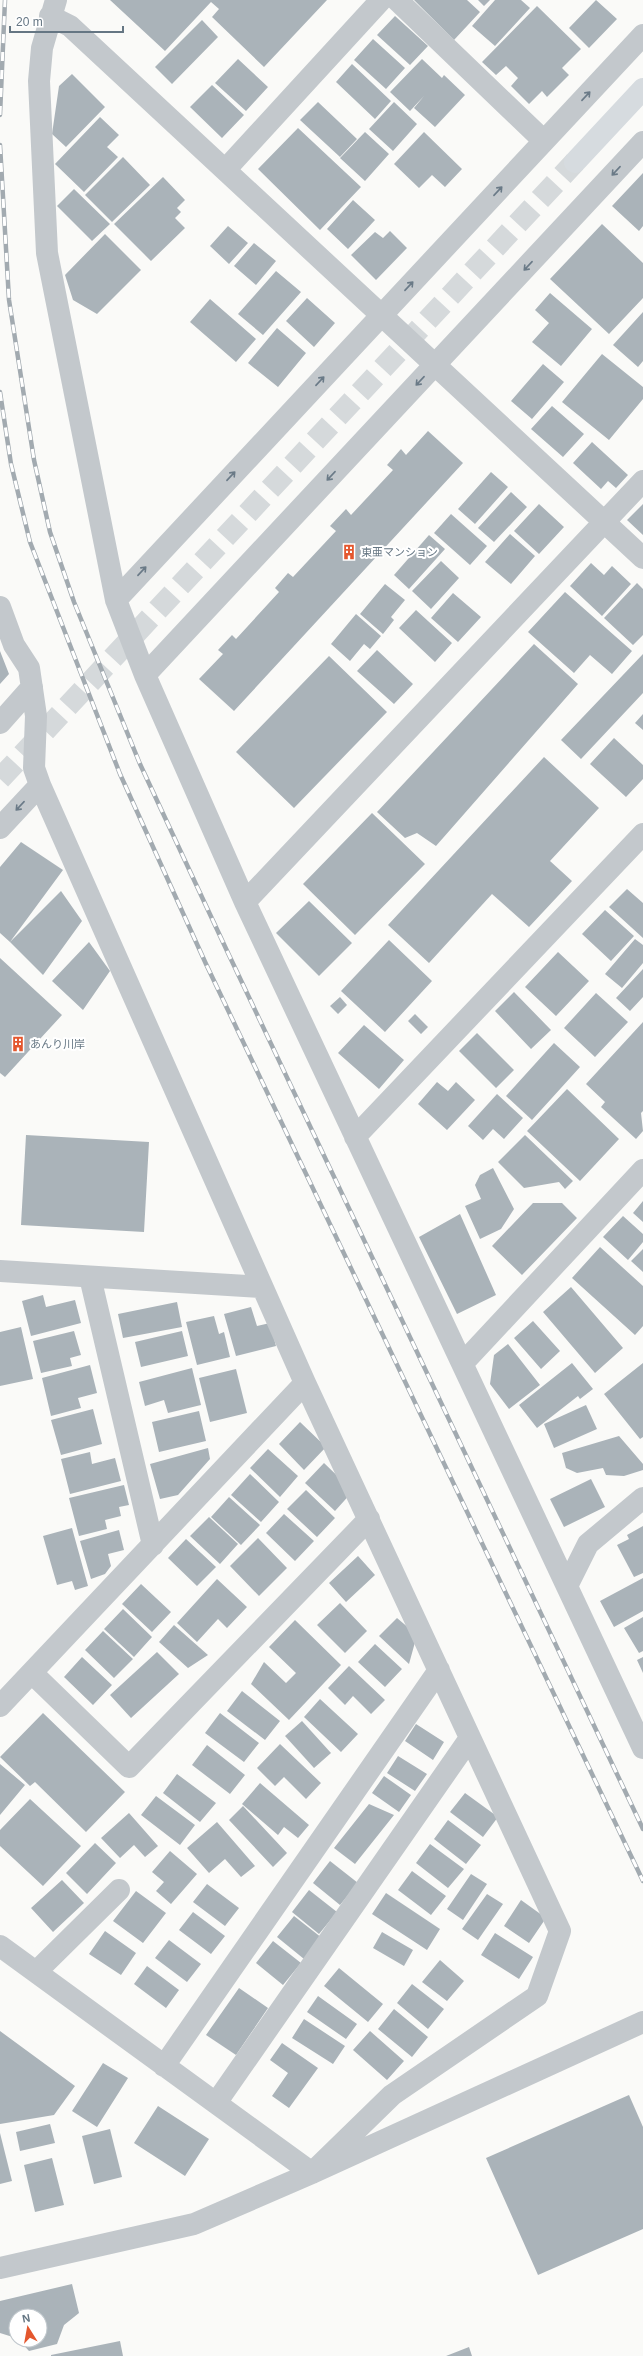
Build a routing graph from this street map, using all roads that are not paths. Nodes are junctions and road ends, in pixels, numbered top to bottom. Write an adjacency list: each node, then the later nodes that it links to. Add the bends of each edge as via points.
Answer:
1 (381, 0): 9 (street)
2 (397, 0): 6 (street)
3 (53, 8): 9 (street); 15 (street, via 42,48 39,81 47,253)
4 (643, 35): 6 (street, one-way to 4)
5 (643, 89): 8 (main road)
6 (544, 141): 10 (street, one-way to 6)
7 (643, 142): 11 (street, one-way to 11)
8 (575, 162)
9 (226, 169): 10 (street)
10 (382, 314): 11 (street); 15 (street, one-way to 10)
11 (435, 364): 13 (street); 17 (street, one-way to 17)
12 (643, 481): 13 (street)
13 (605, 522): 14 (street); 23 (street)
14 (643, 558)
15 (116, 600): 17 (street)
16 (0, 606): 18 (street, via 14,645 29,668)
17 (145, 675): 23 (street)
18 (32, 687): 19 (street); 20 (street, via 36,716 34,768)
19 (0, 723)
20 (40, 785): 21 (street, one-way to 21); 28 (street)
21 (0, 828)
22 (643, 834): 24 (street)
23 (245, 902): 24 (street)
24 (355, 1137): 29 (street)
25 (643, 1170): 29 (street)
26 (0, 1271): 27 (street)
27 (90, 1276): 28 (street); 33 (street)
28 (262, 1287): 30 (street)
29 (462, 1363): 34 (street)
30 (305, 1382): 32 (street); 33 (street)
31 (643, 1498): 34 (street, via 588,1544)
32 (369, 1519): 35 (street); 36 (street, via 129,1767)
33 (153, 1545): 36 (street)
34 (567, 1586): 38 (street)
35 (438, 1670): 39 (street); 45 (street)
36 (32, 1673): 37 (street)
37 (0, 1706)
38 (637, 1719): 40 (street)
39 (470, 1738): 46 (street); 47 (street, via 560,1932 537,1996 392,2095)
40 (643, 1748)
41 (119, 1890): 43 (street)
42 (0, 1946): 43 (street)
43 (36, 1972): 45 (street)
44 (643, 2022): 47 (street)
45 (164, 2066): 46 (street)
46 (216, 2103): 47 (street)
47 (312, 2173): 48 (street, via 194,2224)
48 (0, 2268)

